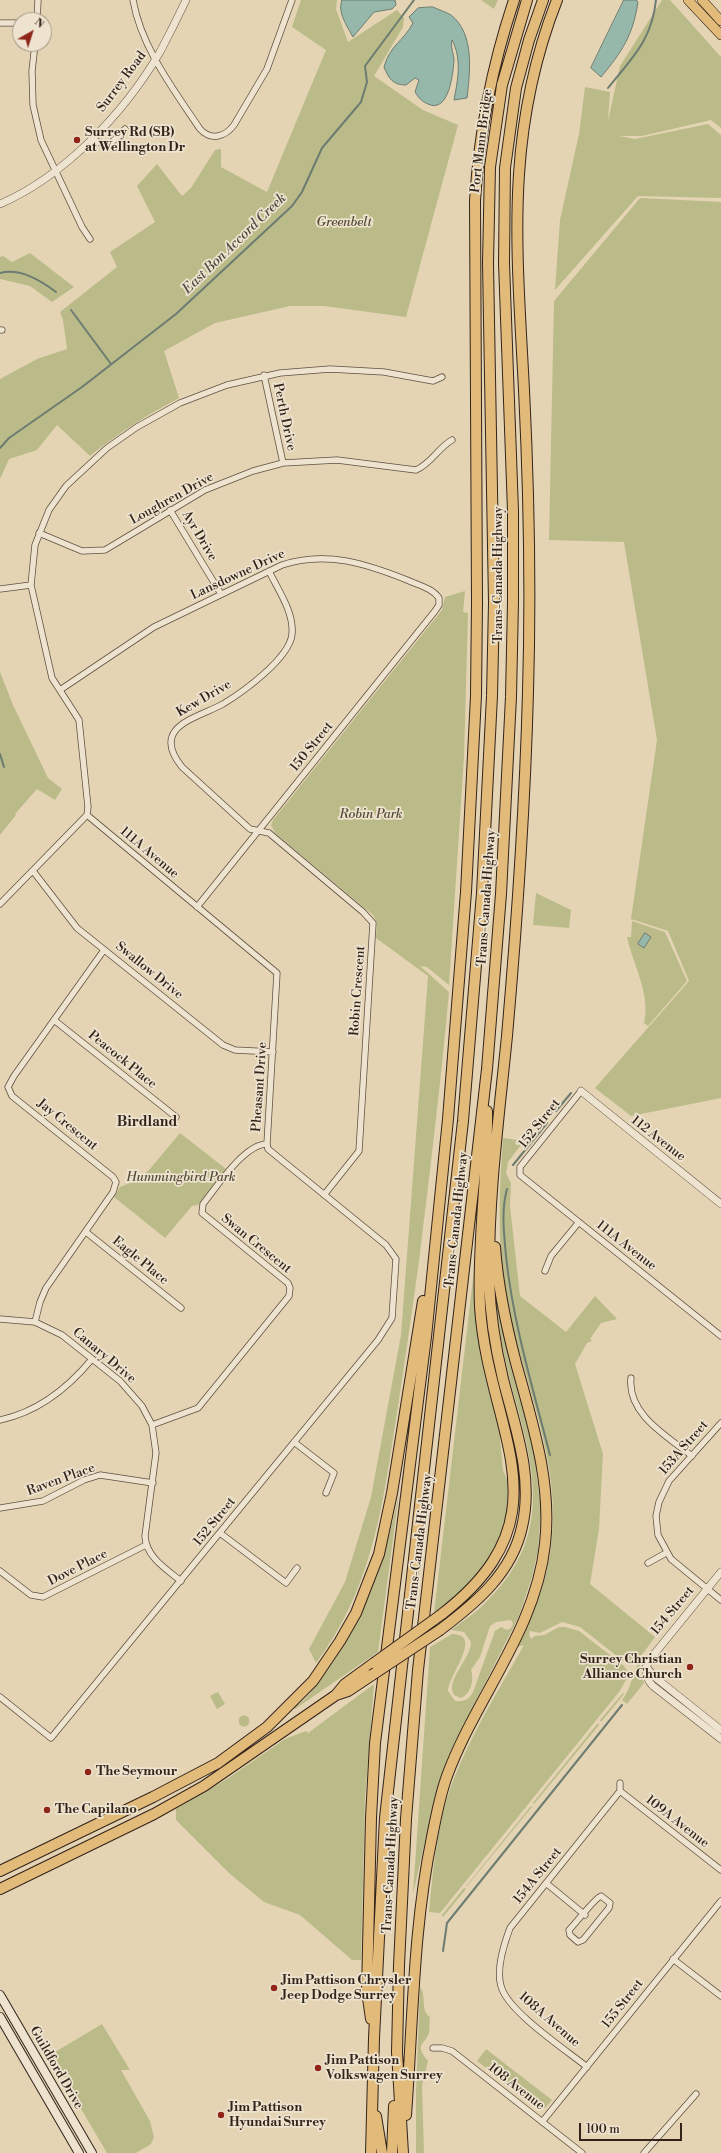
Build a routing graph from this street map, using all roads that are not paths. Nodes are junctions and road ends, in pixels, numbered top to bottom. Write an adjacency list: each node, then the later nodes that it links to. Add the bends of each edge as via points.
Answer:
1 (38, 0): 11 (street)
2 (133, 0): 17 (street, via 143,34)
3 (186, 0): 17 (street, Surrey Road)
4 (292, 0): 17 (street, via 266,69 238,120 225,135 208,136 200,129)
5 (514, 0): 52 (highway, via 490,83 481,132 475,201 476,696 466,892)
6 (527, 0): 23 (highway, Port Mann Bridge, via 502,85 494,133 488,200)
7 (543, 0): 24 (highway, Port Mann Bridge, via 516,88 508,136 504,200)
8 (557, 0): 50 (highway, via 529,90 521,137 516,199 517,288 529,511 528,697 518,895)
9 (688, 0): 15 (highway)
10 (702, 0): 12 (highway)
11 (37, 12)
12 (721, 21)
13 (0, 23): 14 (street)
14 (12, 23)
15 (721, 35)
16 (34, 52): 20 (street, via 33,105 47,157)
17 (156, 58): 19 (street, Surrey Road, via 125,101)
18 (125, 129): 19 (street, via 108,146)
19 (91, 139): 20 (street, Surrey Road)
20 (56, 170): 21 (street, Surrey Road, via 37,184); 22 (street)
21 (0, 204)
22 (90, 239)
23 (488, 289): 100 (highway, Trans-Canada Highway, via 494,603 482,893 463,1121 386,1803)
24 (505, 289): 45 (highway, Trans-Canada Highway, via 513,511 511,697 501,894)
25 (264, 376): 26 (street, via 297,371 346,369 384,372 433,381); 28 (street, Perth Drive); 30 (street, via 227,385 194,397 121,437 66,486 49,510)
26 (442, 377)
27 (452, 440): 28 (street, Loughren Drive, via 423,467 416,470 341,461)
28 (283, 463): 29 (street, Loughren Drive, via 221,484)
29 (170, 510): 30 (street, Loughren Drive, via 104,550 82,551); 34 (street, Ayr Drive)
30 (39, 533): 32 (street, via 34,552)
31 (269, 571): 34 (street, Lansdowne Drive); 35 (street, Lansdowne Drive, via 308,558 346,560 378,568 432,591); 38 (street, Kew Drive, via 290,616 292,634 288,647 273,665 229,700 185,721 175,732 172,741 175,755 182,767 250,829)
32 (31, 585): 33 (street); 36 (street, via 52,678)
33 (0, 589)
34 (221, 594): 36 (street, Lansdowne Drive, via 154,627)
35 (439, 598): 38 (street, 150 Street, via 436,611)
36 (60, 690): 37 (street, via 79,720)
37 (87, 815): 39 (street); 41 (street, 111A Avenue)
38 (259, 831): 41 (street, 150 Street); 51 (street, Robin Crescent, via 269,833 371,919 373,926 359,1151)
39 (33, 871): 40 (street); 42 (street, Swallow Drive, via 74,924)
40 (0, 904)
41 (197, 907): 44 (street, Pheasant Drive, via 277,974)
42 (104, 950): 43 (street, Jay Crescent); 44 (street, Swallow Drive, via 226,1047 235,1050)
43 (54, 1020): 47 (street, Peacock Place); 55 (street, Jay Crescent, via 10,1081 8,1090 12,1096 115,1180 115,1189)
44 (273, 1052): 48 (street, Pheasant Drive)
45 (487, 1069): 83 (highway, bridge, via 480,1308 491,1375 513,1465 513,1500 504,1541 478,1582 442,1614 345,1684); 102 (highway, Trans-Canada Highway, via 418,1670 406,1819)
46 (581, 1091): 49 (street, 152 Street, via 520,1167); 53 (street, 112 Avenue)
47 (176, 1117)
48 (267, 1144): 51 (street, Pheasant Drive, via 272,1153); 66 (street, Swan Crescent, via 259,1145 240,1158 203,1204 202,1213 288,1284 289,1296 198,1408)
49 (519, 1172): 54 (street, 111A Avenue)
50 (494, 1173): 83 (highway, bridge, via 490,1248 491,1309 502,1374 523,1456 526,1502 520,1536 505,1568 486,1592 440,1630 348,1691); 112 (highway, via 495,1248 500,1289 539,1449 544,1485 545,1545 539,1578 530,1606 512,1648 459,1748 440,1800 421,1902)
51 (324, 1195): 58 (street, Pheasant Drive, via 394,1254 397,1264)
52 (440, 1200): 90 (highway, via 387,1524 370,1582 332,1655 313,1681 282,1715 235,1752 153,1797); 100 (highway, via 407,1494 375,1743 367,1990)
53 (721, 1204)
54 (579, 1222): 56 (street, via 551,1256); 61 (street, 111A Avenue)
55 (86, 1232): 57 (street, Eagle Place); 60 (street, Jay Crescent, via 42,1294)
56 (545, 1272)
57 (181, 1308)
58 (392, 1318): 67 (street, 152 Street, via 378,1340)
59 (0, 1319): 60 (street, Canary Drive)
60 (35, 1322): 62 (street, Canary Drive, via 62,1335)
61 (721, 1336)
62 (92, 1359): 64 (street, via 61,1392 32,1409); 66 (street, Canary Drive, via 129,1389)
63 (631, 1378): 68 (street, via 631,1393 640,1411)
64 (0, 1420)
65 (721, 1423): 68 (street, 153A Street)
66 (152, 1425): 69 (street, Canary Drive, via 156,1453)
67 (294, 1442): 70 (street, via 334,1473); 72 (street, 152 Street)
68 (692, 1456): 74 (street, 153A Street, via 669,1481 662,1494 656,1516 658,1535)
69 (153, 1483): 71 (street, Raven Place, via 100,1476 84,1480 43,1501); 73 (street, Canary Drive, via 145,1536)
70 (326, 1493)
71 (0, 1508)
72 (220, 1533): 76 (street, via 286,1583); 79 (street, 152 Street)
73 (146, 1545): 77 (street, Dove Place, via 43,1597 30,1595); 79 (street, via 155,1558)
74 (666, 1553): 75 (street); 80 (street)
75 (648, 1563)
76 (297, 1568)
77 (0, 1571)
78 (721, 1572): 80 (street, 154 Street)
79 (181, 1581): 84 (street, 152 Street, via 52,1738)
80 (708, 1589): 81 (street); 82 (street, 154 Street, via 652,1656)
81 (721, 1600)
82 (646, 1667): 85 (street); 86 (street, via 646,1676 651,1683)
83 (336, 1695): 92 (highway, via 204,1786 154,1814)
84 (0, 1697)
85 (721, 1730)
86 (721, 1739)
87 (620, 1783): 88 (street)
88 (620, 1792): 89 (street, 109A Avenue); 91 (street, 154A Street)
89 (721, 1870)
90 (0, 1871)
91 (546, 1883): 94 (street); 96 (street, 154A Street, via 510,1928 501,1951)
92 (0, 1889)
93 (721, 1901): 95 (street, 155 Street)
94 (585, 1914): 94 (street, via 570,1930 570,1935 578,1942 583,1940 609,1908 610,1903 601,1896 596,1897)
95 (673, 1959): 98 (street); 103 (street, 155 Street)
96 (501, 1986): 103 (street, 108A Avenue, via 512,2006)
97 (0, 1995): 108 (main road, Guildford Drive)
98 (721, 1996)
99 (0, 2017): 107 (main road, Guildford Drive)
100 (374, 2038): 105 (highway, Trans-Canada Highway)
101 (433, 2048): 106 (street, 108 Avenue, via 452,2051)
102 (397, 2052): 111 (highway); 112 (highway, Trans-Canada Highway)
103 (587, 2067): 106 (street, 155 Street)
104 (696, 2094): 114 (street)
105 (372, 2095): 109 (highway, Trans-Canada Highway); 110 (highway)
106 (542, 2122): 113 (street, 108 Avenue)
107 (79, 2153)
108 (92, 2153)
109 (370, 2153)
110 (382, 2153)
111 (392, 2153)
112 (403, 2153)
113 (582, 2153)
114 (644, 2153)

